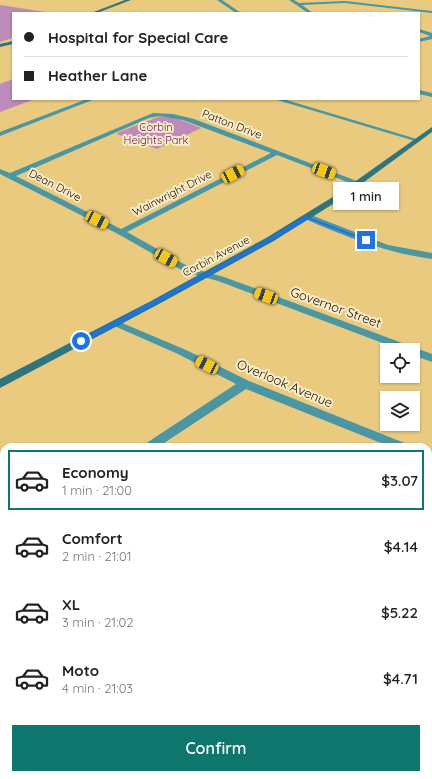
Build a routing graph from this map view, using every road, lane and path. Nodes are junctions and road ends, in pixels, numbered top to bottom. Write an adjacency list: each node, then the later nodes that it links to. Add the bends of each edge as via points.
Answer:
1 (129, 0): 5 (main road)
2 (219, 0): 6 (street)
3 (291, 0): 4 (street)
4 (300, 4): 7 (street); 8 (street, via 345,2)
5 (96, 12)
6 (237, 12)
7 (310, 12)
8 (432, 12)
9 (420, 30): 10 (street)
10 (432, 36): 11 (street)
11 (420, 41)
12 (12, 42): 13 (main road)
13 (0, 46)
14 (420, 92): 15 (street)
15 (432, 95)
16 (89, 100): 19 (street)
17 (280, 100): 20 (street)
18 (432, 129): 20 (main road, Corbin Avenue)
19 (0, 134)
20 (417, 140): 24 (main road, Corbin Avenue)
21 (275, 153): 23 (street, Patton Drive, via 186,119 158,114); 24 (street, Patton Drive); 26 (street, Wainwright Drive)
22 (0, 171): 23 (street, Dean Drive)
23 (10, 176): 26 (street, Dean Drive)
24 (358, 183): 25 (main road, Corbin Avenue)
25 (308, 217): 27 (street, via 337,230 411,254); 28 (main road, Corbin Avenue)
26 (121, 232): 28 (street, Dean Drive, via 188,270)
27 (432, 256)
28 (205, 275): 29 (main road, Corbin Avenue); 30 (street, Governor Street)
29 (115, 323): 33 (main road, Corbin Avenue); 34 (street, Overlook Avenue, via 182,352)
30 (393, 343)
31 (420, 353): 32 (street, Governor Street)
32 (432, 358)
33 (0, 384)
34 (245, 384): 35 (street); 36 (street, Overlook Avenue)
35 (155, 443)
36 (391, 443)

